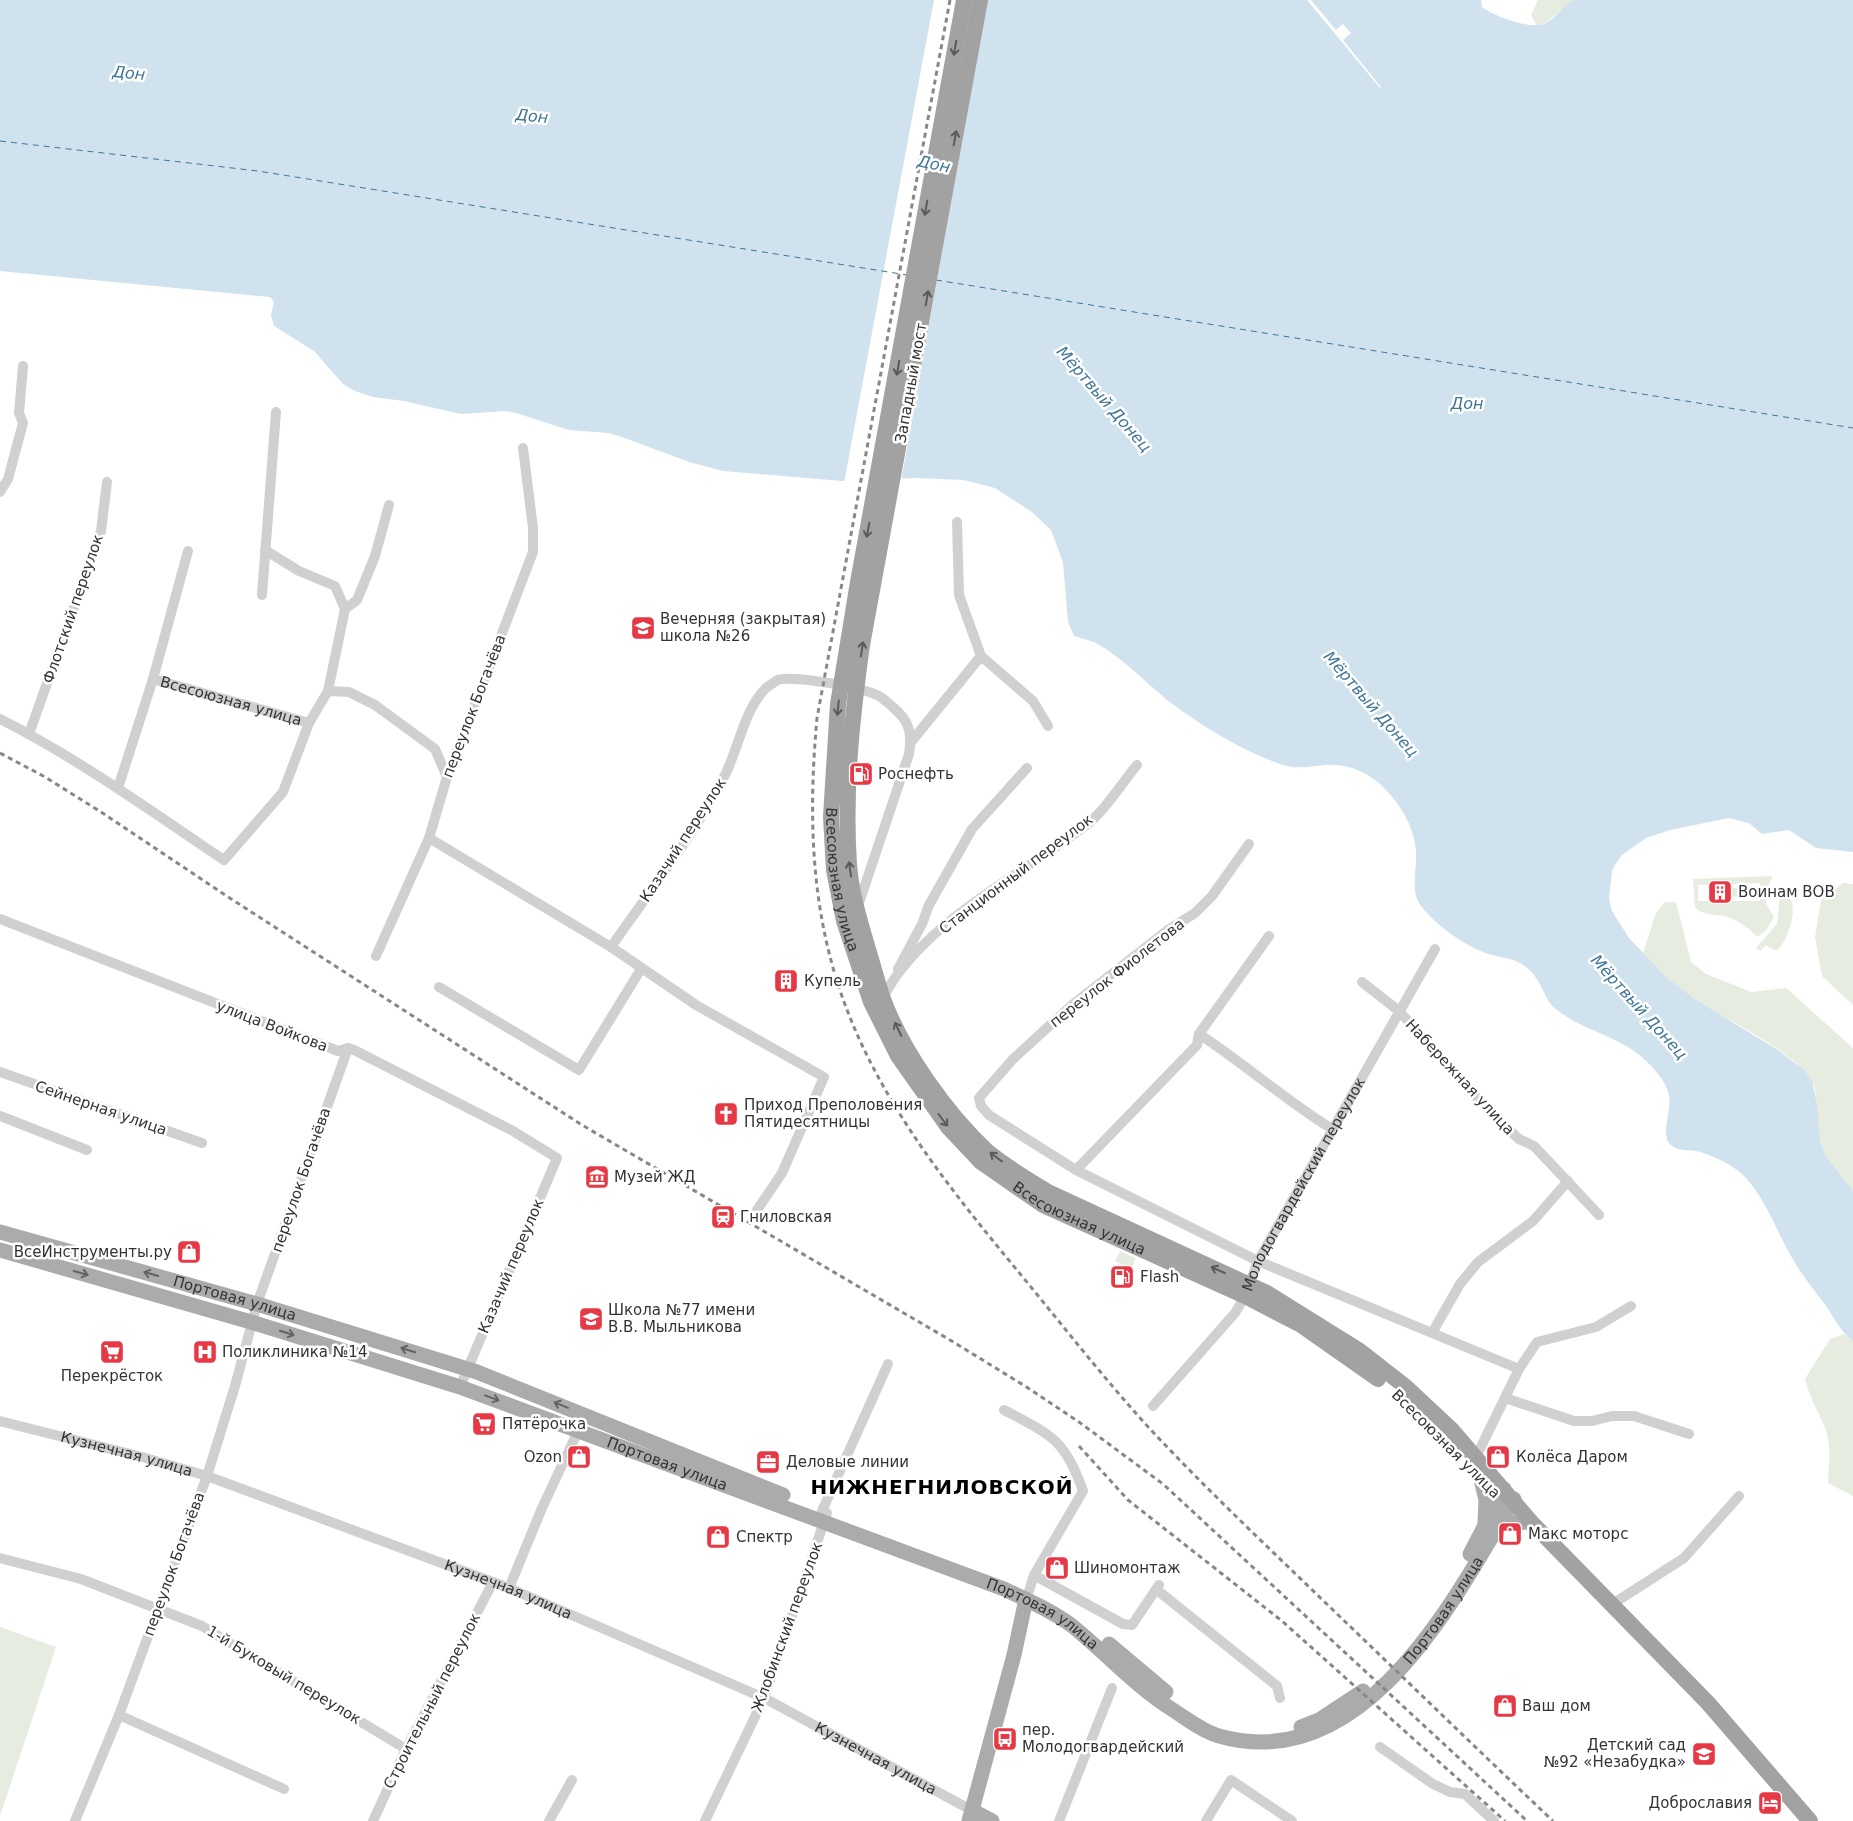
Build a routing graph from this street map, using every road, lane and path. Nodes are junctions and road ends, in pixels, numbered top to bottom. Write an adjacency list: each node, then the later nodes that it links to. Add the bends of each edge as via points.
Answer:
1 (964, 0): 23 (highway, Западный мост, one-way to 23, via 848,635 838,704)
2 (980, 0): 23 (highway, Западный мост, one-way to 2)
3 (23, 366): 7 (street, via 19,413 22,422 8,479)
4 (276, 412): 10 (street)
5 (523, 448): 25 (street, переулок Богачёва, via 533,552)
6 (107, 482): 20 (street, Флотский переулок, via 101,532)
7 (0, 492)
8 (390, 505): 13 (street, via 375,556 357,600)
9 (957, 522): 14 (street, via 959,595)
10 (265, 550): 12 (street); 13 (street, via 299,572 335,586)
11 (188, 551): 15 (street)
12 (262, 595)
13 (345, 609): 16 (street)
14 (981, 656): 19 (street, via 1033,701); 21 (street)
15 (153, 679): 18 (street, Всесоюзная улица); 26 (street)
16 (328, 691): 18 (street); 25 (street, via 349,692 375,705 435,749)
17 (0, 719): 20 (street)
18 (309, 723): 26 (street, via 283,792 224,860)
19 (1048, 726)
20 (29, 734): 26 (street)
21 (911, 742): 30 (street); 33 (street, Казачий переулок, via 909,728 901,712 878,695 807,678 778,680 754,703 725,776 701,818)
22 (1137, 765): 37 (street, Станционный переулок, via 1087,825 1014,874 936,933)
23 (840, 766): 29 (highway, Всесоюзная улица, via 830,817 834,870)
24 (1027, 768): 37 (street, Станционный переулок, via 972,829 929,905)
25 (447, 777): 27 (street, переулок Богачёва)
26 (118, 788)
27 (429, 838): 33 (street); 35 (street, переулок Богачёва)
28 (1249, 844): 50 (street, переулок Фиолетова, via 1195,914 1168,930 1070,1006 1013,1059 979,1098 989,1115)
29 (846, 896): 30 (highway, Всесоюзная улица); 57 (highway, Всесоюзная улица, one-way to 57, via 844,921 871,1002 898,1056 948,1126 981,1162 1044,1205)
30 (857, 910): 40 (highway, Всесоюзная улица)
31 (0, 919): 43 (street, улица Войкова, via 338,1051)
32 (1269, 936): 42 (street)
33 (610, 947): 36 (street)
34 (1435, 949): 41 (street, Молодогвардейский переулок)
35 (376, 956)
36 (641, 969): 39 (street, via 579,1070); 52 (street, via 696,1005 824,1077 782,1173)
37 (892, 981): 40 (street, Станционный переулок)
38 (1362, 982): 41 (street, Набережная улица)
39 (439, 987)
40 (883, 998): 57 (highway, Всесоюзная улица, one-way to 40, via 1048,1192 988,1152 958,1119 907,1049)
41 (1400, 1011): 46 (street, Молодогвардейский переулок); 51 (street, Набережная улица, via 1492,1114 1519,1139 1534,1146)
42 (1199, 1034): 46 (street); 50 (street, via 1197,1045)
43 (348, 1048): 49 (street, улица Войкова, via 513,1131 557,1158); 58 (street, переулок Богачёва)
44 (0, 1072): 47 (street, Сейнерная улица)
45 (0, 1116): 48 (street)
46 (1332, 1129): 56 (street, Молодогвардейский переулок)
47 (202, 1143)
48 (88, 1150)
49 (554, 1163): 63 (street, Казачий переулок)
50 (1076, 1170): 56 (street)
51 (1568, 1181): 53 (street, Набережная улица); 61 (street, via 1533,1221 1478,1262 1460,1284)
52 (757, 1210)
53 (1599, 1215)
54 (0, 1232): 58 (main road, Портовая улица, one-way to 54)
55 (0, 1250): 60 (main road, Портовая улица, one-way to 60)
56 (1258, 1262): 57 (street, Молодогвардейский переулок); 61 (street)
57 (1247, 1290): 67 (street, Молодогвардейский переулок, via 1235,1313); 72 (highway, Всесоюзная улица, via 1306,1316 1360,1351 1406,1387); 73 (highway, Всесоюзная улица, via 1389,1387 1422,1415)
58 (257, 1304): 60 (street, переулок Богачёва); 63 (main road, Портовая улица, one-way to 58)
59 (1631, 1306): 64 (street, via 1596,1327 1537,1342)
60 (251, 1322): 65 (main road, Портовая улица, one-way to 65); 74 (street, переулок Богачёва, via 236,1386)
61 (1432, 1333): 64 (street)
62 (888, 1364): 77 (street, Жлобинский переулок)
63 (467, 1368): 65 (street); 77 (main road, Портовая улица, one-way to 63)
64 (1519, 1369): 66 (street)
65 (460, 1387): 70 (main road, Портовая улица, one-way to 70)
66 (1505, 1398): 71 (street, via 1574,1421 1634,1416); 72 (street)
67 (1153, 1406)
68 (1004, 1410): 81 (street, via 1055,1438 1073,1463 1084,1491)
69 (0, 1421): 74 (street, Кузнечная улица, via 142,1456)
70 (579, 1429): 77 (main road, Портовая улица); 83 (street)
71 (1689, 1434)
72 (1476, 1457): 76 (highway, Всесоюзная улица)
73 (1480, 1475): 76 (highway, Всесоюзная улица); 79 (main road, via 1486,1500)
74 (207, 1476): 82 (street, Кузнечная улица); 86 (street, переулок Богачёва)
75 (1739, 1496): 85 (street, via 1684,1558)
76 (1507, 1498): 78 (highway, Всесоюзная улица); 79 (main road, Портовая улица)
77 (824, 1515): 84 (main road, Портовая улица, via 1004,1589); 88 (street, Жлобинский переулок)
78 (1531, 1522): 79 (main road, via 1509,1523); 85 (highway, Всесоюзная улица)
79 (1488, 1533): 84 (main road, Портовая улица, via 1448,1608 1377,1692 1324,1730 1277,1742 1251,1742 1217,1736 1171,1709 1069,1624)
80 (0, 1558): 86 (street, 1-й Буковый переулок, via 81,1579)
81 (1034, 1576): 84 (street); 89 (street, via 1123,1624 1132,1625 1158,1587 1277,1686)
82 (493, 1582): 83 (street, Кузнечная улица); 92 (street, Строительный переулок)
83 (509, 1588): 88 (street, Кузнечная улица)
84 (1028, 1595): 95 (main road)
85 (1611, 1605): 105 (highway, Всесоюзная улица, via 1708,1703)
86 (159, 1608): 90 (street, переулок Богачёва); 92 (street, 1-й Буковый переулок, via 202,1626)
87 (1112, 1688): 101 (street)
88 (764, 1698): 95 (street, Кузнечная улица); 99 (street, Жлобинский переулок)
89 (1280, 1698)
90 (119, 1715): 94 (street); 96 (street, переулок Богачёва)
91 (1380, 1747): 104 (street, via 1433,1784 1450,1792 1465,1794)
92 (406, 1749): 97 (street, Строительный переулок)
93 (572, 1780): 98 (street)
94 (284, 1789)
95 (971, 1816): 100 (main road, Кузнечная улица)
96 (75, 1821)
97 (373, 1821)
98 (549, 1821)
99 (705, 1821)
100 (992, 1821)
101 (1059, 1821)
102 (1206, 1821): 103 (street, via 1231,1780)
103 (1292, 1821)
104 (1494, 1821)
105 (1810, 1821)

